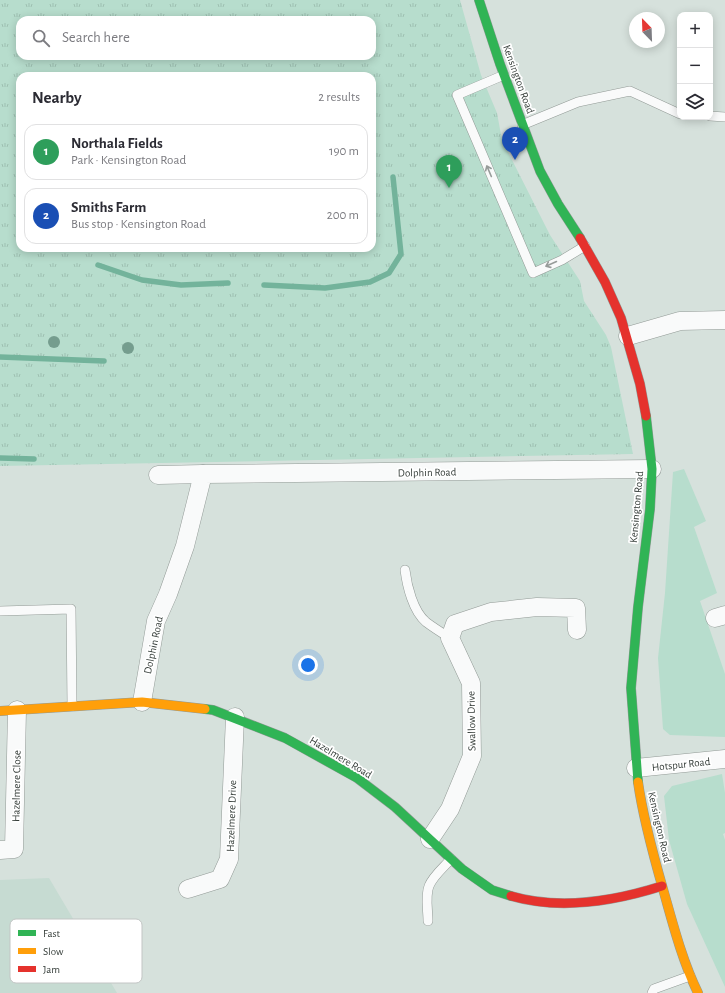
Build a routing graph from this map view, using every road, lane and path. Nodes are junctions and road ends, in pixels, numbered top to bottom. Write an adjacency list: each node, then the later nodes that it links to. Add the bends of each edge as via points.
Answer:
1 (479, 0): 2 (street, Kensington Road)
2 (504, 75): 6 (street, Kensington Road); 7 (lane, one-way to 2, via 562,260 533,272 456,95)
3 (677, 113): 6 (lane, via 630,91 578,102)
4 (713, 116): 5 (lane)
5 (725, 117)
6 (522, 125): 7 (street, Kensington Road, via 546,183)
7 (585, 246): 9 (street, Kensington Road, via 605,282)
8 (725, 320): 9 (street, via 680,321)
9 (628, 336): 10 (street, Kensington Road, via 644,404)
10 (652, 469): 11 (street, Dolphin Road); 22 (street, Kensington Road, via 631,688)
11 (202, 474): 12 (street, Dolphin Road); 17 (street, Dolphin Road, via 185,546 156,622)
12 (158, 475)
13 (405, 570): 16 (lane, via 407,586 414,604 425,621)
14 (0, 611): 18 (lane, via 71,609)
15 (577, 630): 16 (street, via 576,608 537,607 491,612 455,624)
16 (450, 638): 23 (street, Swallow Drive, via 471,683 472,756 450,809)
17 (142, 702): 18 (street, Hazelmere Road); 20 (street, Hazelmere Road, via 212,710)
18 (72, 706): 19 (street, Hazelmere Road)
19 (9, 710): 24 (street, Hazelmere Close, via 14,849)
20 (235, 718): 23 (street, Hazelmere Road, via 285,738 358,778); 27 (street, Hazelmere Drive, via 229,859 220,879)
21 (725, 759): 22 (street, Hotspur Road)
22 (636, 768): 26 (street, Kensington Road, via 641,805)
23 (430, 838): 25 (street, Hazelmere Road)
24 (0, 850)
25 (451, 859): 26 (street, Hazelmere Road, via 462,870 492,890 520,898 553,902 594,902 634,895); 28 (lane, via 429,886)
26 (662, 886): 29 (street, Kensington Road)
27 (188, 889)
28 (428, 921)
29 (690, 976): 30 (lane, via 654,989); 31 (street, Kensington Road)
30 (652, 993)
31 (698, 993)

